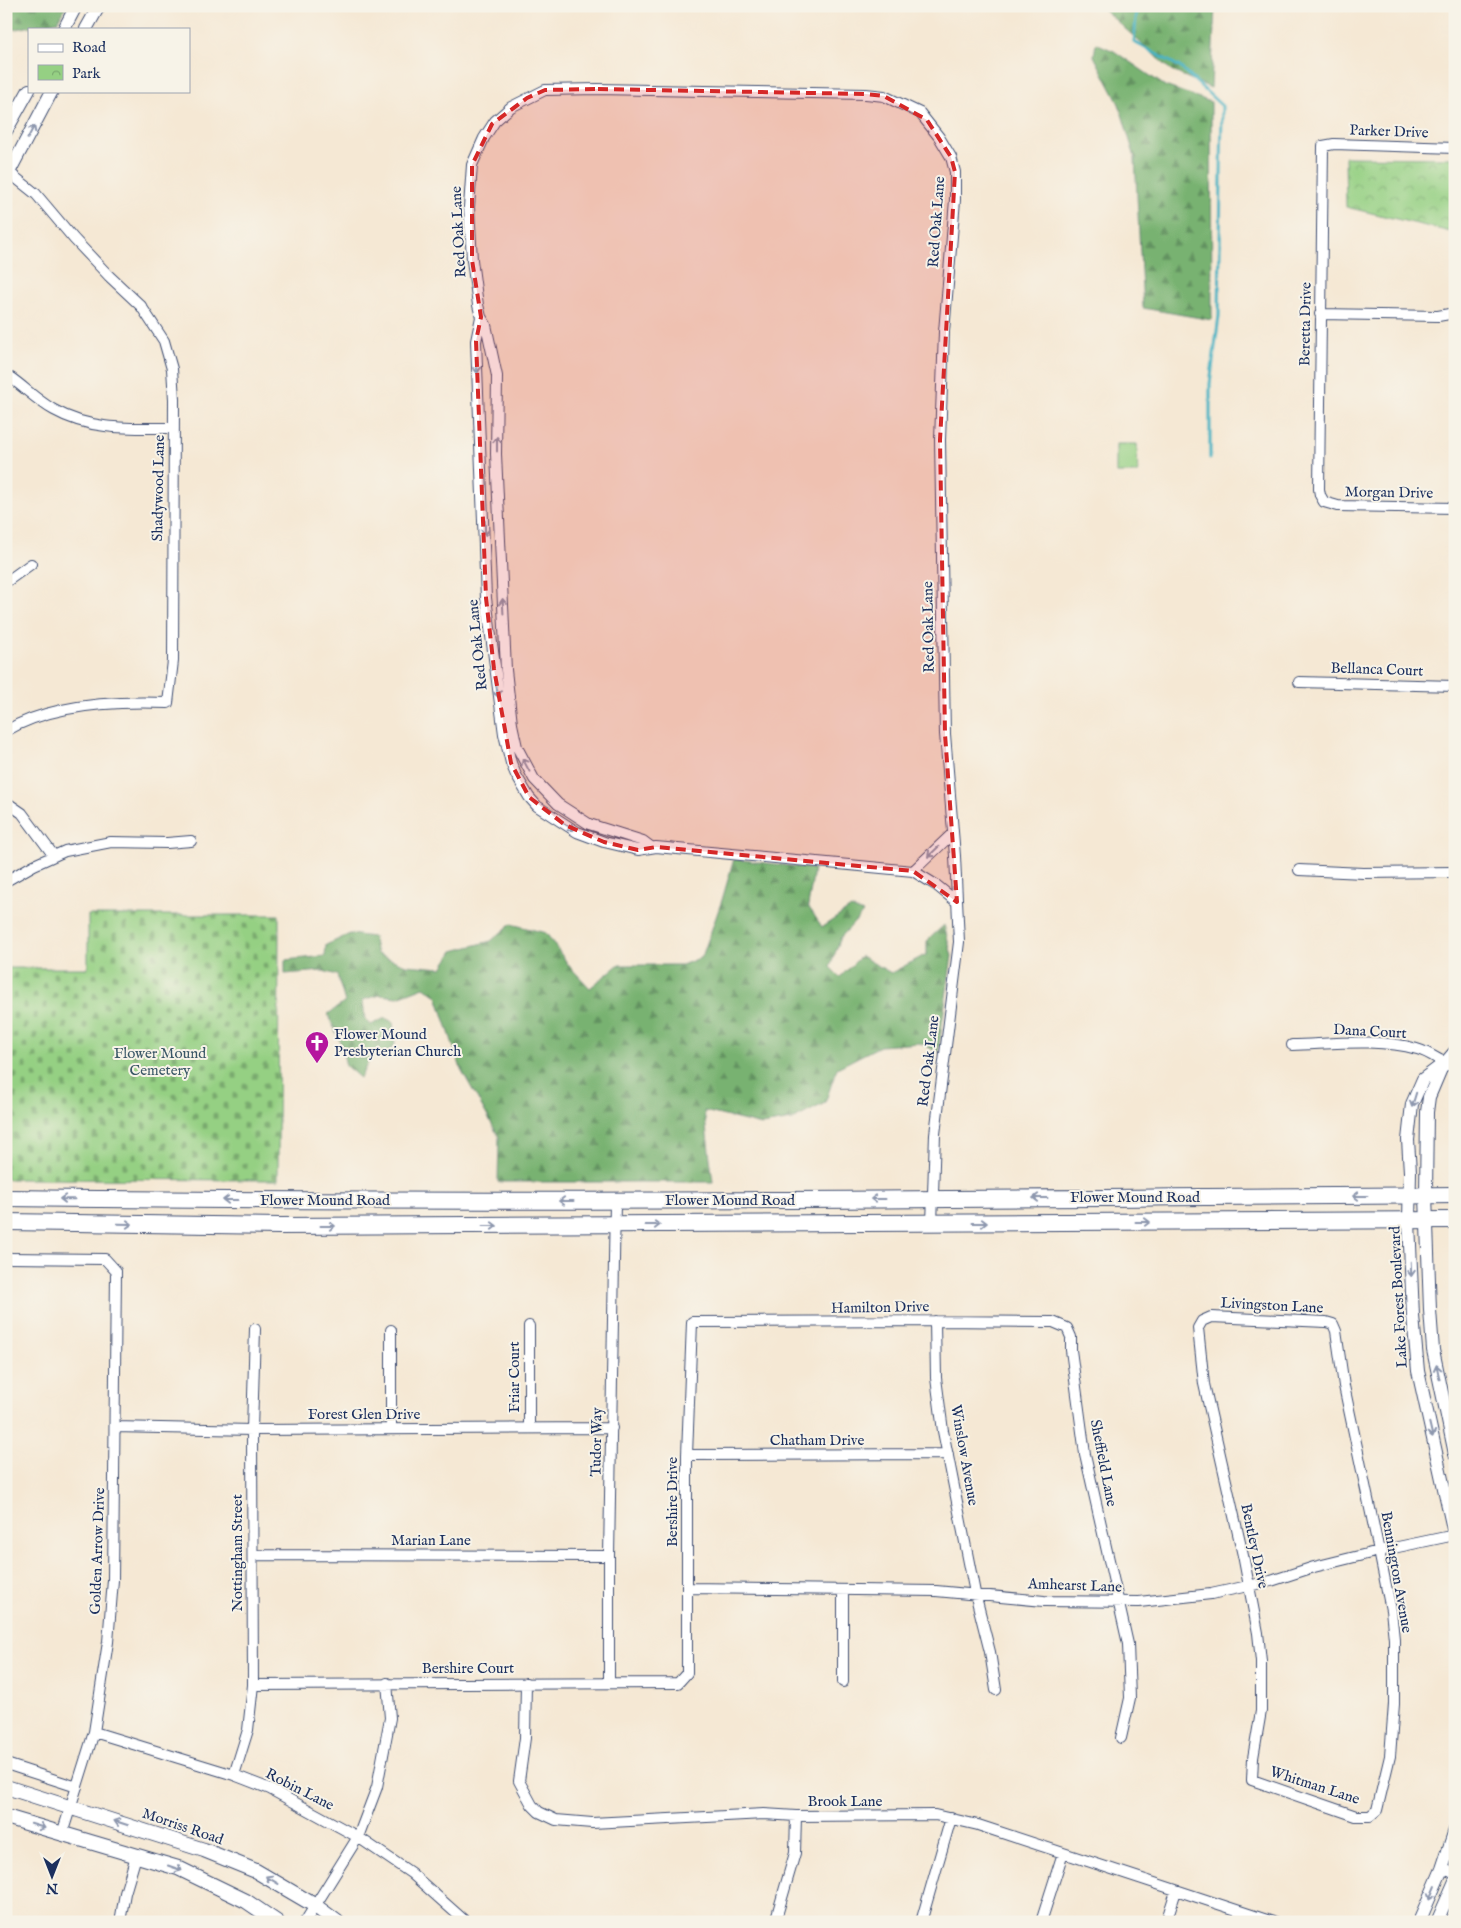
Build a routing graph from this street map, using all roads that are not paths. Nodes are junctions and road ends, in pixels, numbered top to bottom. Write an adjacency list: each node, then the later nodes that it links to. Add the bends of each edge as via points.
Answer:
1 (76, 6): 3 (street)
2 (99, 6): 4 (street)
3 (65, 28)
4 (87, 28)
5 (28, 92): 7 (street)
6 (51, 92): 10 (street, one-way to 6)
7 (6, 131)
8 (1323, 146): 9 (street, Parker Drive); 12 (street, Beretta Drive)
9 (1455, 148)
10 (7, 173): 15 (street, Shadywood Lane, via 36,194 109,276 141,306 157,328 172,369)
11 (1455, 313): 12 (street, via 1438,316)
12 (1320, 314): 16 (street, Beretta Drive, via 1319,490)
13 (481, 317): 24 (street, Red Oak Lane, via 472,260 469,207 472,165 495,121 511,106 545,90 866,94 884,96 920,113 927,120 951,157 955,172 940,440 945,734); 26 (street, Red Oak Lane, one-way to 13, via 644,841 589,824 558,804 534,779 517,747 506,670 496,454 497,376 486,325); 26 (street, Red Oak Lane, one-way to 26, via 476,341 486,598 494,669 511,763 529,797 565,825 604,842 638,850)
14 (6, 378): 15 (street, via 11,378 51,409 78,421 115,428)
15 (174, 428): 22 (street, Shadywood Lane, via 173,661 168,704 126,702 75,708 47,714)
16 (1324, 502): 17 (street, Morgan Drive, via 1338,506)
17 (1455, 508)
18 (31, 564): 19 (street)
19 (6, 582)
20 (1299, 682): 21 (street, Bellanca Court)
21 (1455, 686)
22 (6, 731)
23 (6, 802): 27 (street, via 22,813)
24 (952, 833): 29 (street, one-way to 29); 32 (street, Red Oak Lane)
25 (192, 841): 27 (street, via 111,842)
26 (651, 847): 29 (street, Red Oak Lane)
27 (54, 856): 31 (street)
28 (1299, 870): 30 (street)
29 (913, 871): 32 (street, Red Oak Lane)
30 (1455, 872)
31 (6, 881)
32 (957, 902): 40 (street, Red Oak Lane, via 959,942 934,1134)
33 (1292, 1045): 35 (street, Dana Court, via 1388,1044 1418,1049)
34 (1455, 1050): 35 (street, Lake Forest Boulevard)
35 (1449, 1066): 36 (street, Lake Forest Boulevard, one-way to 36, via 1423,1079 1412,1104 1408,1140); 37 (street, Lake Forest Boulevard, via 1429,1096)
36 (1409, 1195): 37 (main road, Flower Mound Road); 40 (main road, Flower Mound Road, one-way to 40); 45 (street, Lake Forest Boulevard)
37 (1426, 1195): 38 (main road, Flower Mound Road); 43 (street, Lake Forest Boulevard)
38 (1455, 1195)
39 (6, 1198): 41 (main road, Flower Mound Road, one-way to 39)
40 (932, 1198): 42 (main road, Flower Mound Road, one-way to 42); 47 (street, Red Oak Lane)
41 (278, 1199): 42 (main road, Flower Mound Road, one-way to 41); 49 (main road)
42 (614, 1200): 48 (street, Tudor Way)
43 (1427, 1220): 44 (main road, Flower Mound Road); 45 (main road, Flower Mound Road); 65 (street, Lake Forest Boulevard, one-way to 43, via 1430,1329)
44 (1455, 1220)
45 (1409, 1221): 47 (main road, Flower Mound Road, one-way to 45); 67 (street, Lake Forest Boulevard, one-way to 67, via 1418,1371)
46 (6, 1222): 49 (main road, Flower Mound Road, one-way to 49)
47 (932, 1224): 48 (main road, Flower Mound Road, one-way to 47)
48 (614, 1225): 49 (main road, Flower Mound Road, one-way to 48); 61 (street, Tudor Way)
49 (279, 1226)
50 (6, 1258): 59 (street, Golden Arrow Drive, via 106,1259 116,1271)
51 (935, 1321): 53 (street, Hamilton Drive); 55 (street, Hamilton Drive, via 1052,1322); 64 (street, Winslow Avenue, via 936,1378)
52 (1202, 1321): 58 (street, Livingston Lane, via 1211,1317 1326,1322 1332,1324); 71 (street, Bentley Drive, via 1198,1340 1204,1384)
53 (692, 1322): 66 (street, Bershire Drive)
54 (529, 1326): 60 (street, Friar Court)
55 (1067, 1328): 75 (street, Sheffield Lane, via 1072,1337 1085,1454)
56 (255, 1329): 63 (street, Nottingham Street)
57 (391, 1330): 62 (street)
58 (1336, 1331): 68 (street, Bennington Avenue, via 1344,1386)
59 (115, 1427): 63 (street, Forest Glen Drive); 83 (street, Golden Arrow Drive, via 114,1580)
60 (529, 1428): 61 (street, Forest Glen Drive); 62 (street, Forest Glen Drive)
61 (612, 1428): 70 (street, Tudor Way)
62 (391, 1429): 63 (street, Forest Glen Drive)
63 (252, 1430): 69 (street, Nottingham Street)
64 (948, 1454): 66 (street, Chatham Drive); 74 (street, Winslow Avenue)
65 (1455, 1454)
66 (687, 1456): 72 (street, Bershire Drive)
67 (1455, 1536): 68 (street, Amhearst Lane)
68 (1379, 1551): 71 (street, Amhearst Lane); 92 (street, Bennington Avenue, via 1394,1639 1394,1704 1390,1756 1383,1789 1377,1810)
69 (253, 1556): 70 (street, Marian Lane); 81 (street, Nottingham Street)
70 (609, 1556): 80 (street, Tudor Way)
71 (1249, 1586): 75 (street, Amhearst Lane, via 1186,1598); 87 (street, Bentley Drive, via 1261,1661 1261,1711)
72 (687, 1588): 73 (street, Amhearst Lane); 76 (street, Bershire Drive, via 687,1673)
73 (843, 1590): 74 (street, Amhearst Lane, via 936,1590); 77 (street)
74 (975, 1594): 75 (street, Amhearst Lane); 82 (street, Winslow Avenue)
75 (1119, 1603): 84 (street, Sheffield Lane, via 1128,1644 1130,1685)
76 (682, 1680): 80 (street, Bershire Court, via 678,1684)
77 (843, 1682)
78 (388, 1684): 79 (street, Bershire Court); 81 (street, Bershire Court); 97 (street, via 390,1718 377,1787)
79 (526, 1684): 80 (street, Bershire Court); 91 (street, Brook Lane, via 525,1738 519,1781 532,1805 544,1816 592,1823 764,1814)
80 (609, 1684)
81 (253, 1685): 86 (street, Nottingham Street, via 248,1730)
82 (996, 1690)
83 (94, 1732): 86 (street, Robin Lane); 88 (street, Golden Arrow Drive)
84 (1121, 1738)
85 (6, 1764): 88 (street)
86 (234, 1775): 97 (street, Robin Lane, via 270,1789)
87 (1252, 1780): 92 (street, Whitman Lane, via 1356,1816)
88 (77, 1787): 90 (street, Golden Arrow Drive)
89 (6, 1788): 90 (main road, Morriss Road)
90 (70, 1808): 96 (street, Golden Arrow Drive); 104 (main road, Morriss Road, one-way to 90, via 256,1870 196,1847)
91 (796, 1816): 94 (street, Brook Lane, via 935,1815); 110 (street, via 795,1852)
92 (1370, 1816)
93 (6, 1817): 96 (main road, one-way to 96)
94 (951, 1818): 98 (street, Brook Lane); 111 (street)
95 (1455, 1830): 100 (street)
96 (62, 1834): 99 (main road)
97 (358, 1837): 104 (street); 109 (street, Robin Lane, via 411,1874)
98 (1063, 1852): 103 (street, Brook Lane); 112 (street)
99 (136, 1856): 105 (street); 106 (main road, one-way to 106, via 178,1868 246,1901)
100 (1442, 1869): 101 (street); 115 (street, one-way to 115)
101 (1455, 1873)
102 (1455, 1881): 116 (street)
103 (1176, 1891): 113 (street); 114 (street, Brook Lane)
104 (314, 1905): 107 (street); 108 (main road, Morriss Road)
105 (120, 1922)
106 (277, 1922)
107 (305, 1922)
108 (337, 1922)
109 (466, 1922)
110 (775, 1922)
111 (921, 1922)
112 (1041, 1922)
113 (1166, 1922)
114 (1273, 1922)
115 (1419, 1922)
116 (1437, 1922)

